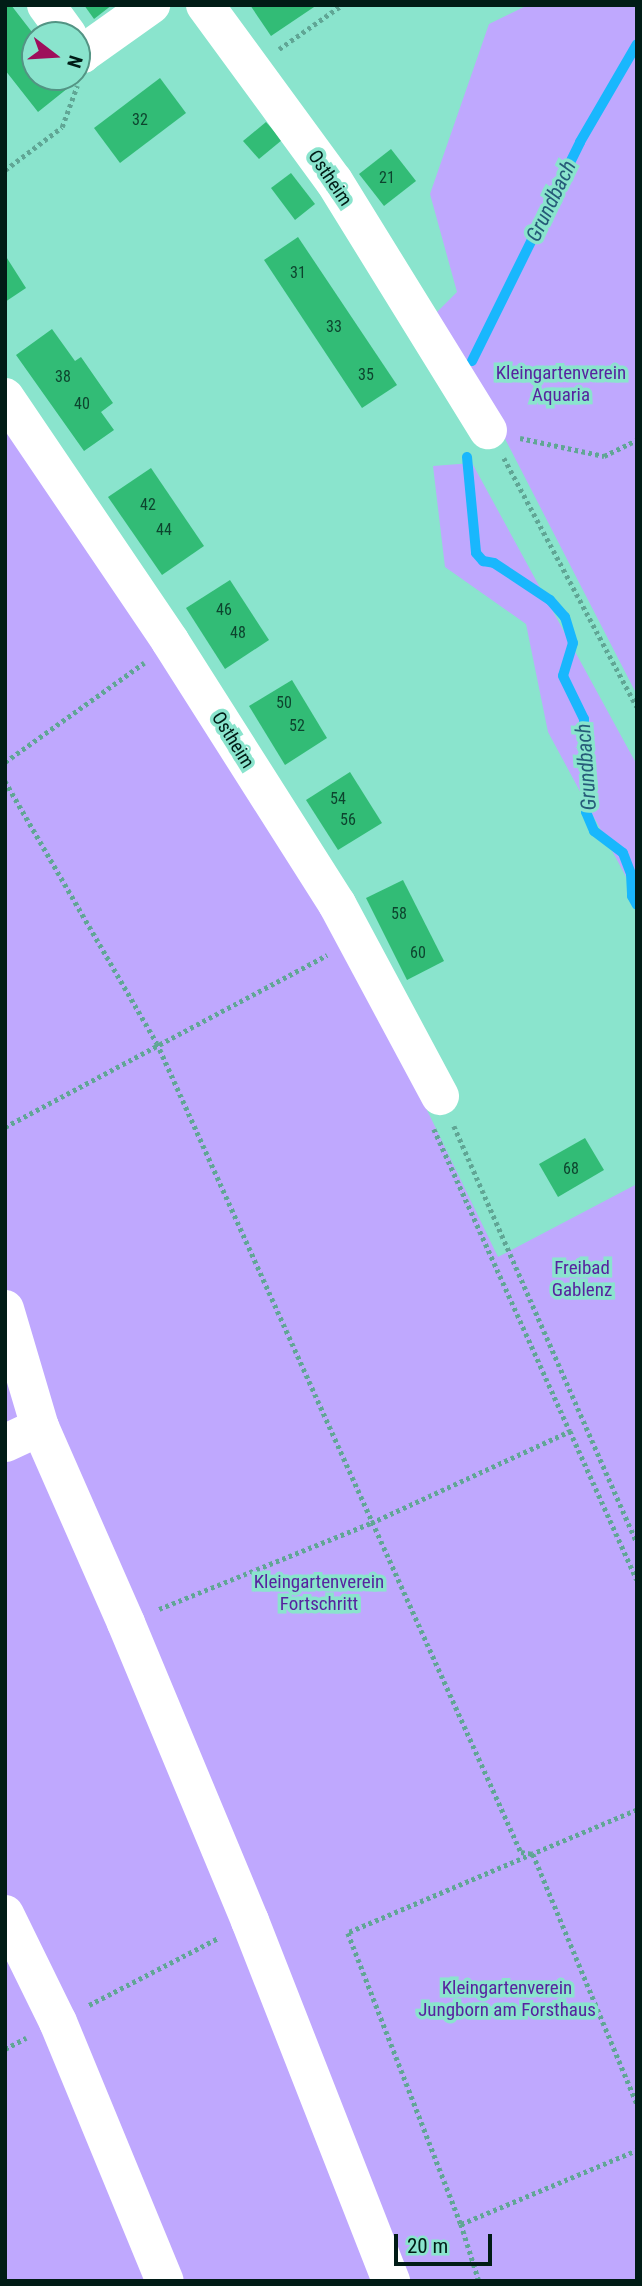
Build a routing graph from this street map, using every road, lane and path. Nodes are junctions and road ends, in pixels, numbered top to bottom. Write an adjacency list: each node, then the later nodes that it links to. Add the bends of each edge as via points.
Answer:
1 (46, 5): 5 (street)
2 (151, 5): 6 (street)
3 (205, 5): 7 (street, Ostheim)
4 (342, 5): 7 (path)
5 (58, 21)
6 (91, 38)
7 (252, 68): 11 (street, Ostheim, via 334,181)
8 (77, 91): 9 (path, via 61,127)
9 (5, 170)
10 (5, 397): 19 (street, Ostheim, via 170,641 337,904)
11 (488, 430): 12 (path, via 604,456); 14 (path)
12 (637, 440)
13 (150, 658): 15 (path)
14 (637, 707)
15 (5, 762)
16 (5, 780): 18 (path)
17 (331, 953): 18 (path)
18 (157, 1044): 20 (path); 24 (path)
19 (440, 1096): 25 (path)
20 (5, 1127)
21 (5, 1310): 22 (street)
22 (40, 1427): 23 (street); 27 (street)
23 (5, 1443)
24 (371, 1523): 26 (path, via 570,1431); 27 (path); 29 (path, via 521,1852)
25 (637, 1542)
26 (637, 1580)
27 (126, 1623): 31 (street)
28 (637, 1810): 29 (path)
29 (533, 1854): 33 (path); 35 (path, via 348,1933)
30 (5, 1914): 32 (street)
31 (250, 1921): 32 (path); 37 (street)
32 (58, 2022): 36 (street)
33 (637, 2104)
34 (637, 2150): 35 (path)
35 (461, 2224): 38 (path)
36 (165, 2281)
37 (391, 2281)
38 (479, 2281)

